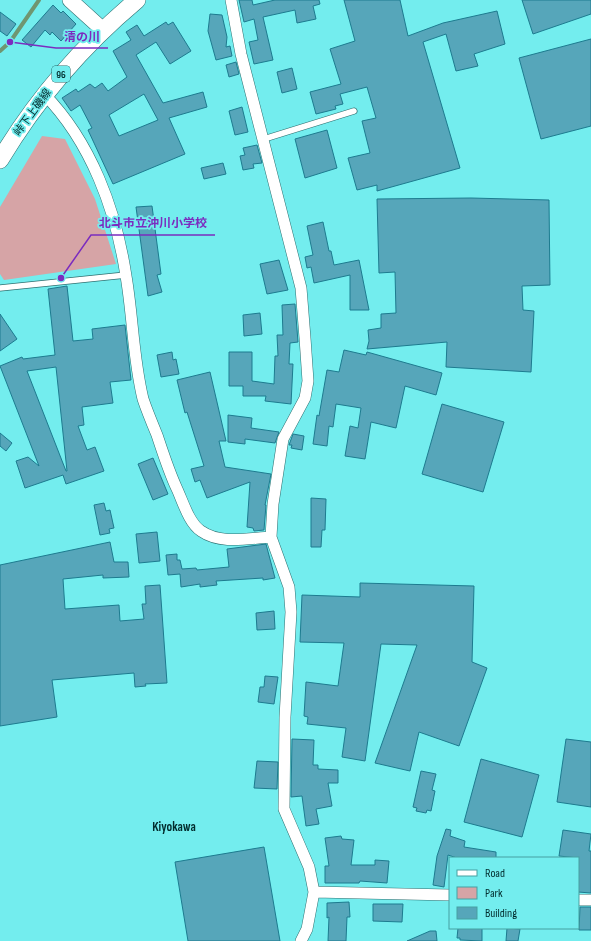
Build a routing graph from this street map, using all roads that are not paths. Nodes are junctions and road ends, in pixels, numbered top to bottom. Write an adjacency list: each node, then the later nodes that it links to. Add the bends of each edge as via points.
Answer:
1 (70, 0): 4 (street)
2 (137, 0): 4 (main road, 峠下上磯線 / 96)
3 (231, 0): 7 (street, via 241,54)
4 (102, 29): 5 (main road, 峠下上磯線 / 96)
5 (44, 94): 8 (main road, 峠下上磯線 / 96); 9 (street, via 77,138 108,198)
6 (354, 111): 7 (lane)
7 (264, 139): 11 (street, via 301,288 308,381 305,398 283,439 273,504)
8 (0, 160)
9 (126, 275): 10 (lane); 11 (street, via 133,343 144,399 173,482 188,513 199,530 210,537)
10 (0, 288)
11 (271, 537): 12 (street, via 289,587 290,606 284,809 309,867)
12 (314, 892): 13 (street); 16 (street, via 307,929)
13 (449, 895)
14 (579, 900): 15 (street)
15 (591, 900)
16 (301, 941)

